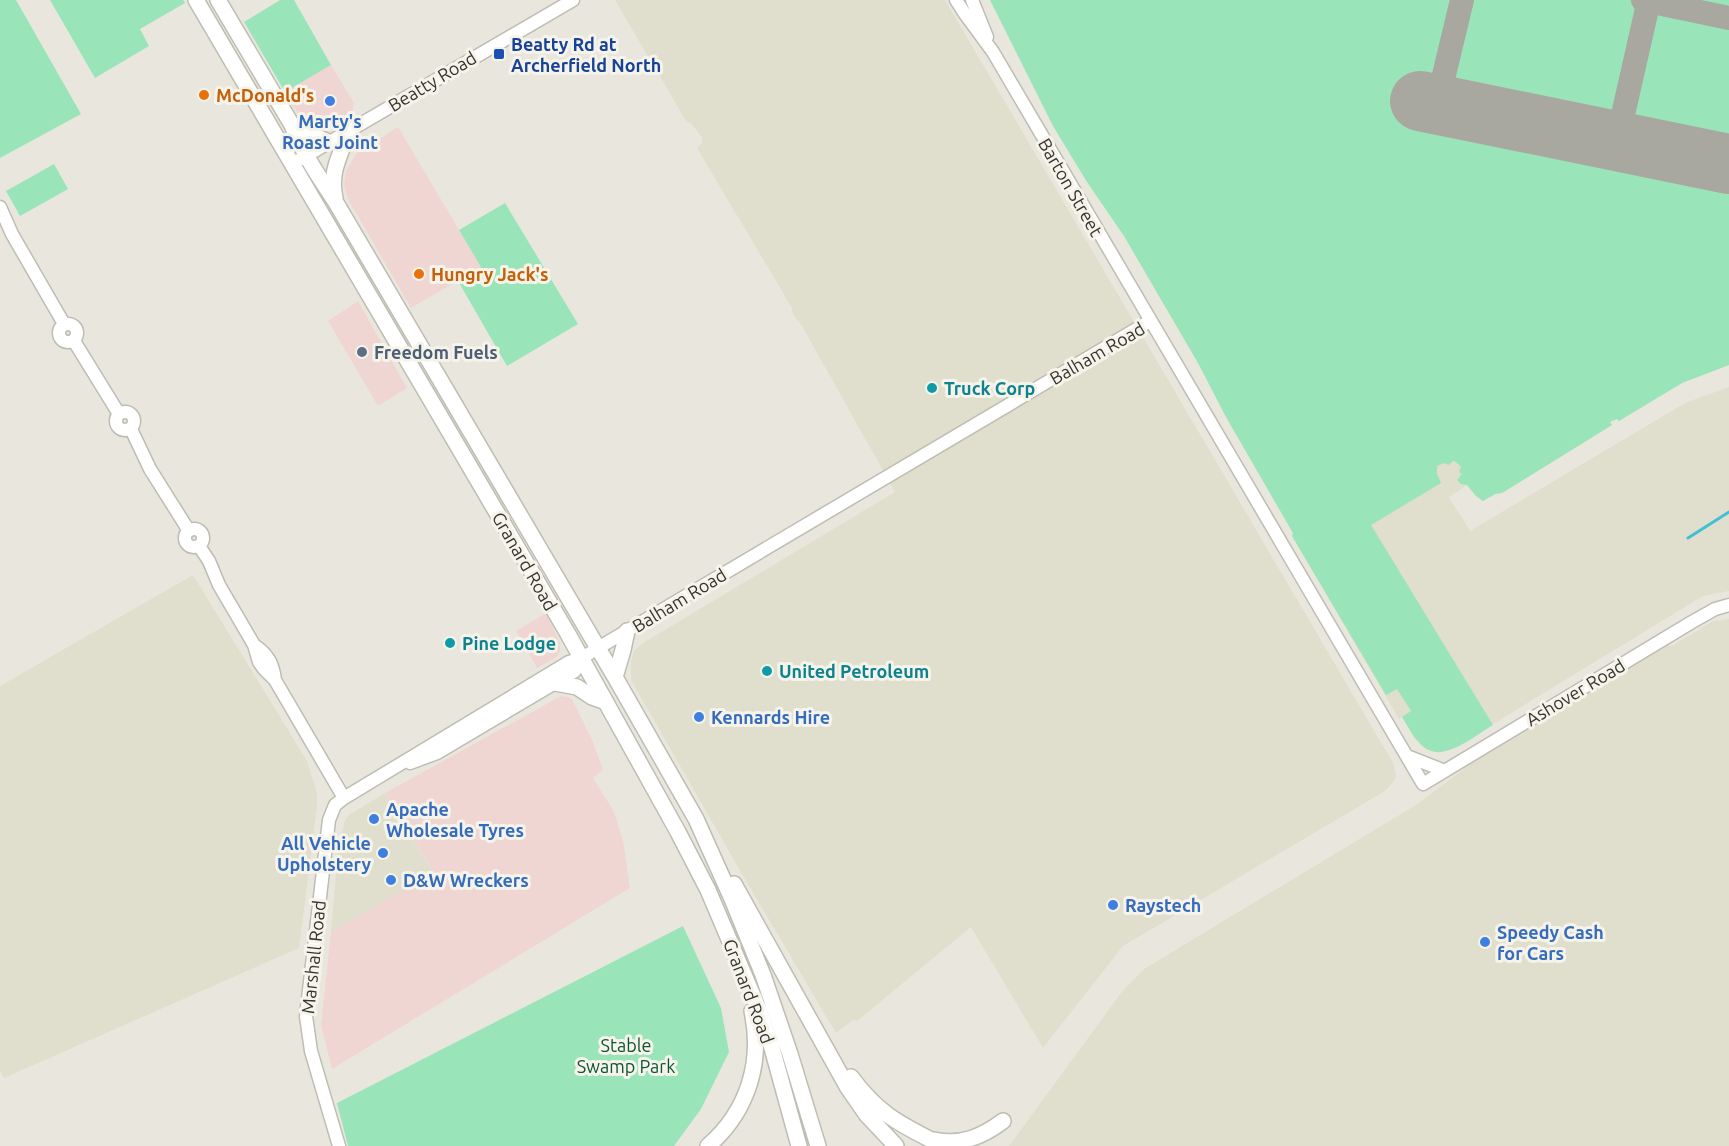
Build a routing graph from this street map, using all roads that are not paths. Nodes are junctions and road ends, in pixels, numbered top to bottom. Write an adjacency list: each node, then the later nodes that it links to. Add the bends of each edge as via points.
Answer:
1 (196, 0): 11 (highway, Granard Road)
2 (218, 0): 7 (highway, Granard Road)
3 (573, 0): 8 (main road, Beatty Road)
4 (956, 0): 6 (main road, Barton Street)
5 (972, 0): 6 (main road, Barton Street)
6 (993, 52): 14 (main road, Barton Street)
7 (292, 125): 9 (highway); 10 (highway, Granard Road)
8 (349, 130): 9 (main road, Beatty Road); 12 (highway, via 334,168)
9 (328, 142): 10 (main road, Beatty Road)
10 (307, 155): 11 (main road, Beatty Road); 12 (highway, Granard Road)
11 (292, 163): 18 (highway, Granard Road)
12 (335, 201): 17 (highway, Granard Road)
13 (0, 207): 26 (main road, via 64,324 75,327 74,340 119,414 117,426 131,429 150,469 189,531 185,536 188,545 199,546 254,645 267,655 275,680)
14 (1150, 321): 16 (main road, Balham Road); 22 (main road, Balham Road)
15 (1729, 605): 24 (main road, Ashover Road, via 1692,622)
16 (627, 631): 17 (main road, Balham Road); 19 (highway)
17 (598, 648): 18 (main road, Balham Road); 19 (highway, Granard Road)
18 (582, 658): 20 (main road, Balham Road, via 575,671); 21 (highway, Granard Road); 23 (main road, Balham Road, via 569,662)
19 (615, 677): 27 (highway, Granard Road)
20 (555, 683): 21 (highway, via 577,687); 23 (main road, Balham Road, via 437,753)
21 (606, 702): 29 (highway, Granard Road, via 678,832)
22 (1407, 756): 24 (main road); 25 (main road, Balham Road)
23 (389, 770): 26 (main road, Balham Road)
24 (1444, 771): 25 (main road, Ashover Road)
25 (1423, 784)
26 (344, 798): 32 (main road, Marshall Road, via 335,805 329,820 306,1016 311,1051)
27 (696, 819): 28 (highway); 35 (highway, Granard Road, via 763,975)
28 (761, 931): 31 (highway, via 862,1090 886,1115); 36 (highway, via 848,1088)
29 (736, 953): 33 (highway, via 754,1021 754,1069 743,1102 727,1127); 34 (highway, Granard Road, via 765,1025)
30 (1003, 1121): 31 (highway, via 962,1142)
31 (928, 1138): 37 (highway)
32 (339, 1146)
33 (708, 1146)
34 (799, 1146)
35 (818, 1146)
36 (896, 1146)
37 (943, 1146)

